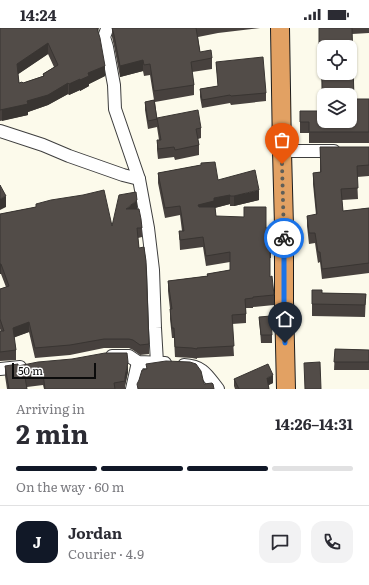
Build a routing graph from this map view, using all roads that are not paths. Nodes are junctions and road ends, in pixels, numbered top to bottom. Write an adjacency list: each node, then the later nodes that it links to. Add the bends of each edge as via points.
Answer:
1 (107, 28): 6 (street, via 104,37 114,85 115,109)
2 (280, 28): 5 (highway)
3 (0, 131): 6 (street)
4 (345, 150): 5 (street)
5 (282, 151): 14 (highway)
6 (139, 179): 9 (street, via 153,270)
7 (98, 358): 8 (street, via 129,356)
8 (138, 362): 9 (street); 12 (street)
9 (157, 363): 13 (street, via 192,365 200,368)
10 (34, 366): 11 (street)
11 (0, 369)
12 (132, 389)
13 (218, 389)
14 (286, 389)

